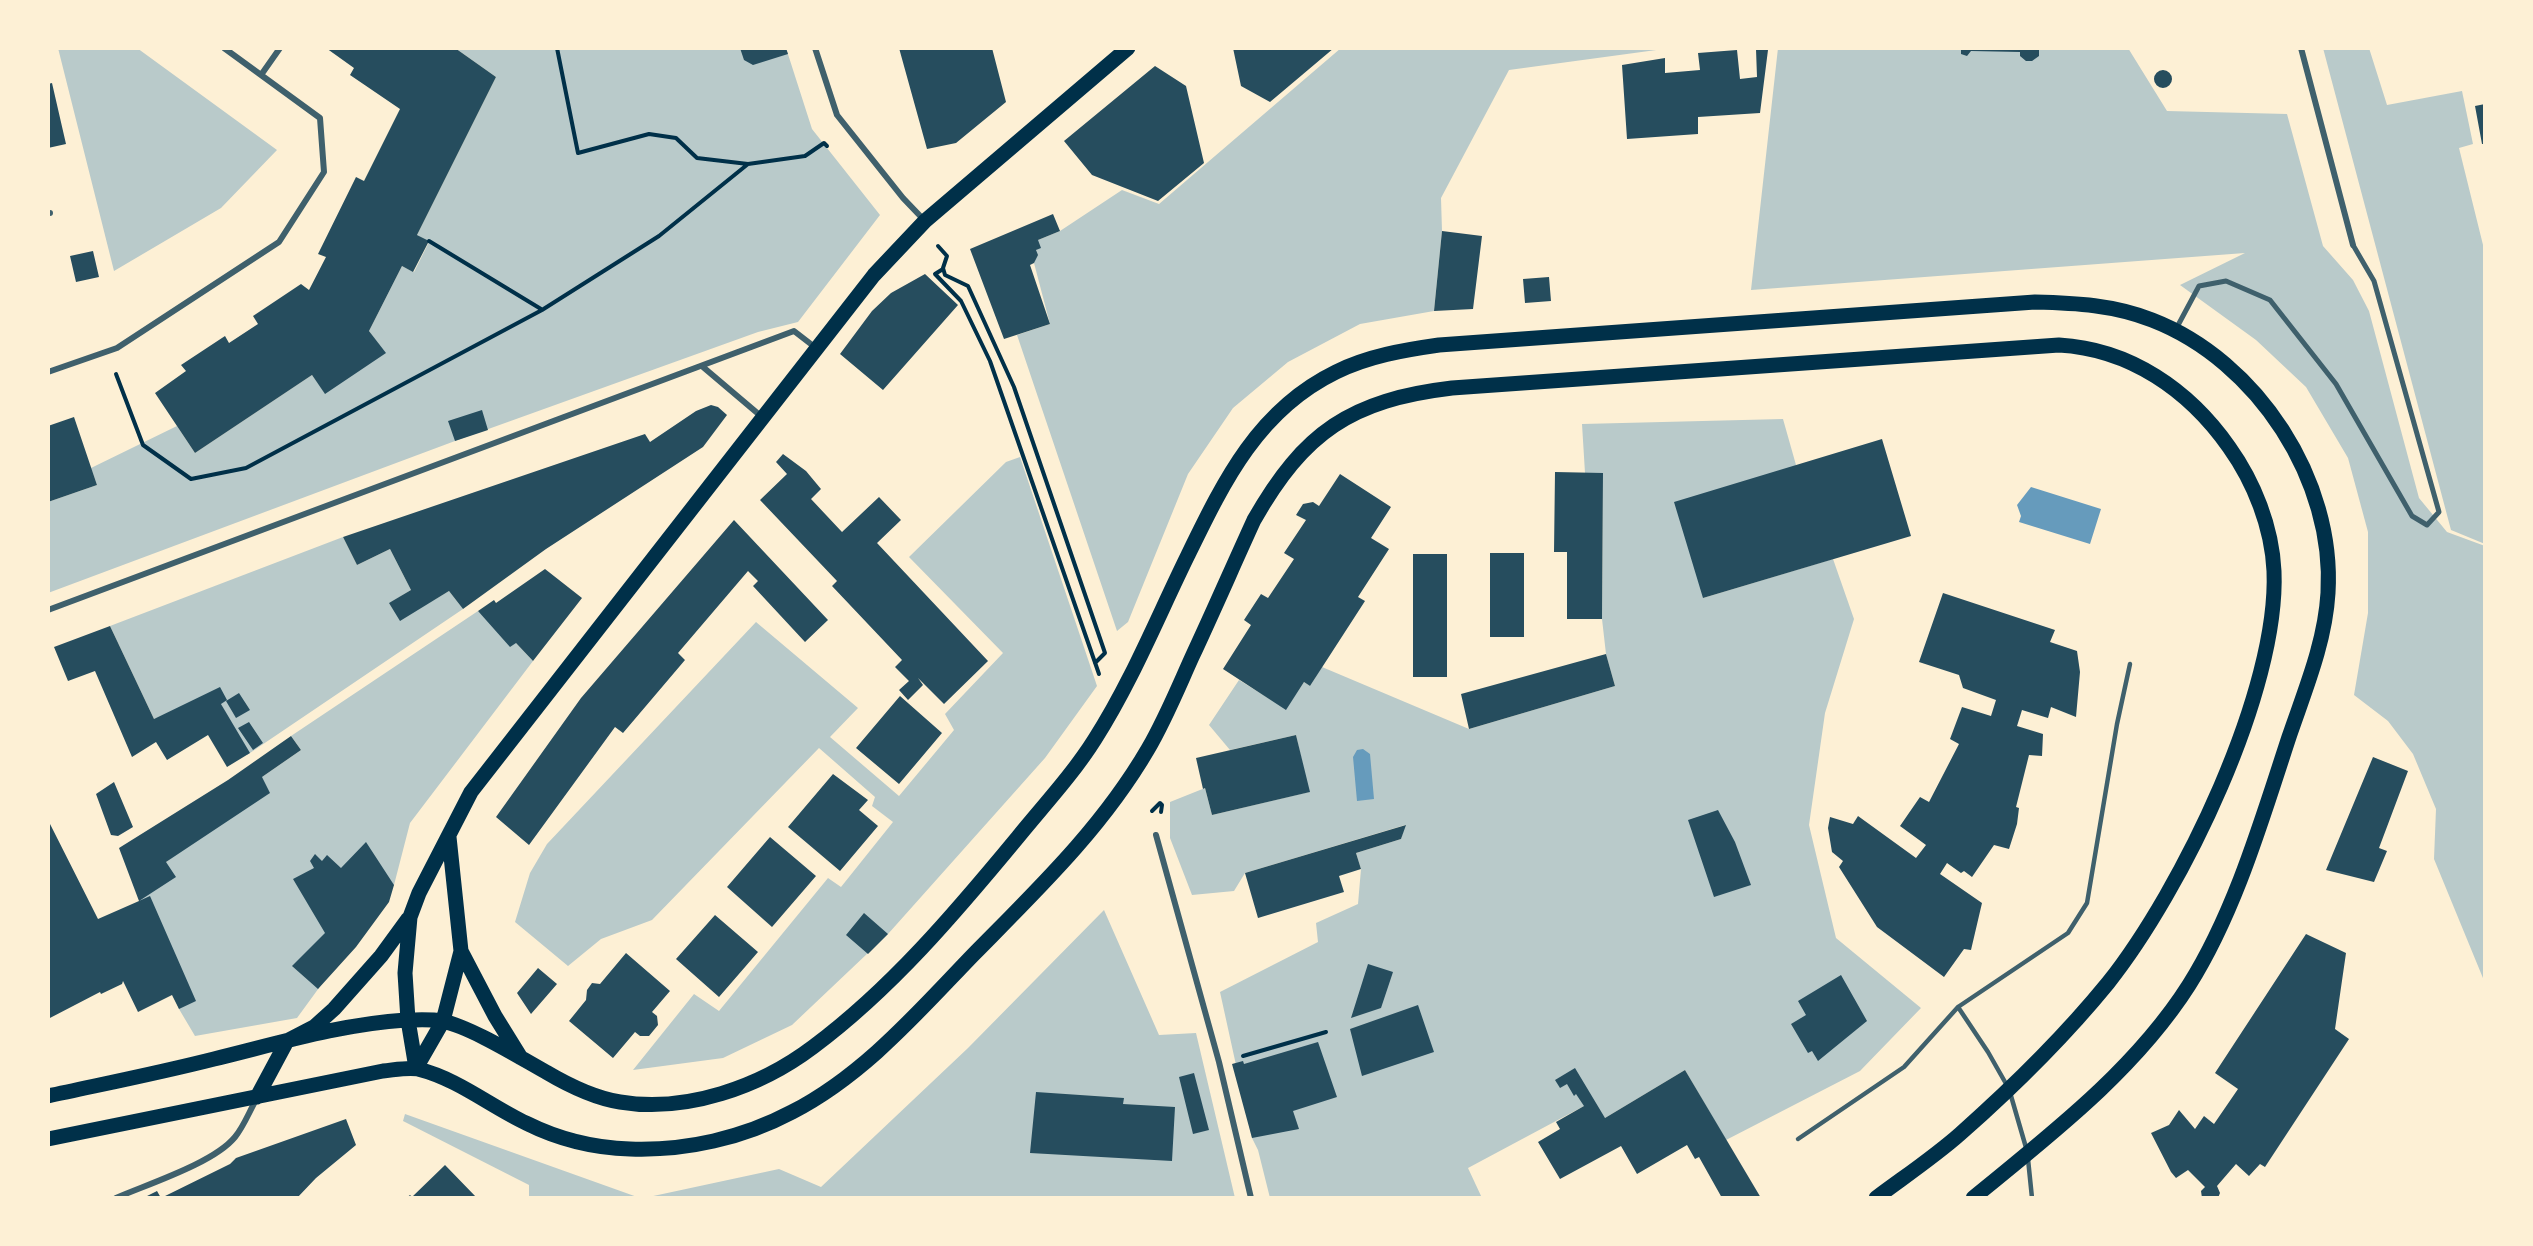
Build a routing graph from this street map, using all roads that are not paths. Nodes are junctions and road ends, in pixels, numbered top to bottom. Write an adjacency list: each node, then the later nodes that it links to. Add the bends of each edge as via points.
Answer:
1 (224, 48): 6 (street)
2 (280, 48): 6 (street)
3 (815, 48): 7 (street, via 837,115)
4 (1128, 48): 7 (main road)
5 (2301, 48): 8 (street)
6 (261, 75): 12 (street, via 320,118 324,172 279,242 117,348)
7 (925, 221): 10 (main road, via 874,275)
8 (2353, 245): 9 (street, via 2374,281 2439,512 2427,525 2412,516 2336,384 2270,300 2226,281 2199,286)
9 (2175, 331): 24 (main road, via 2098,304 2035,302 1439,345 1381,355 1339,370 1287,406 1248,446 1221,487 1093,743 957,910 867,1002 811,1049 780,1068 738,1087 689,1101 647,1105 603,1098 551,1076); 31 (main road, via 2235,374 2278,421 2301,461 2322,517 2325,539 2328,592 2323,627 2310,678 2234,894 2191,982 2138,1049)
10 (816, 348): 11 (street, via 794,331); 13 (main road)
11 (704, 367): 13 (street); 14 (street)
12 (48, 372)
13 (762, 417): 17 (main road, via 471,792)
14 (48, 610)
15 (2130, 664): 20 (lane, via 2087,903 2068,933)
16 (1156, 835): 33 (street, via 1219,1062)
17 (449, 837): 18 (main road); 19 (main road)
18 (410, 916): 21 (main road, via 405,973); 23 (main road, via 334,1009 314,1027)
19 (461, 951): 22 (main road); 24 (main road)
20 (1958, 1007): 26 (lane); 30 (lane, via 1904,1067)
21 (408, 1020): 22 (main road); 23 (main road); 25 (main road)
22 (443, 1021): 24 (main road); 25 (main road)
23 (287, 1041): 27 (main road); 28 (main road)
24 (521, 1058)
25 (416, 1068): 26 (main road, via 469,1090 536,1127 583,1144 630,1149 679,1146 732,1136 783,1117 835,1086 883,1047 1089,834 1161,726 1254,520 1279,477 1316,438 1360,410 1394,397 1452,388 2047,345 2081,346 2120,357 2167,383 2194,405 2235,455 2267,528 2274,570 2272,619 2233,756 2169,889 2109,981); 28 (main road, via 382,1071)
26 (2009, 1089): 31 (lane); 34 (main road, via 1958,1135)
27 (48, 1096)
28 (257, 1097): 29 (main road); 32 (street, via 235,1137 221,1149)
29 (48, 1139)
30 (1798, 1139)
31 (2028, 1154): 35 (main road); 36 (lane)
32 (116, 1198)
33 (1251, 1198)
34 (1876, 1198)
35 (1973, 1198)
36 (2032, 1198)

